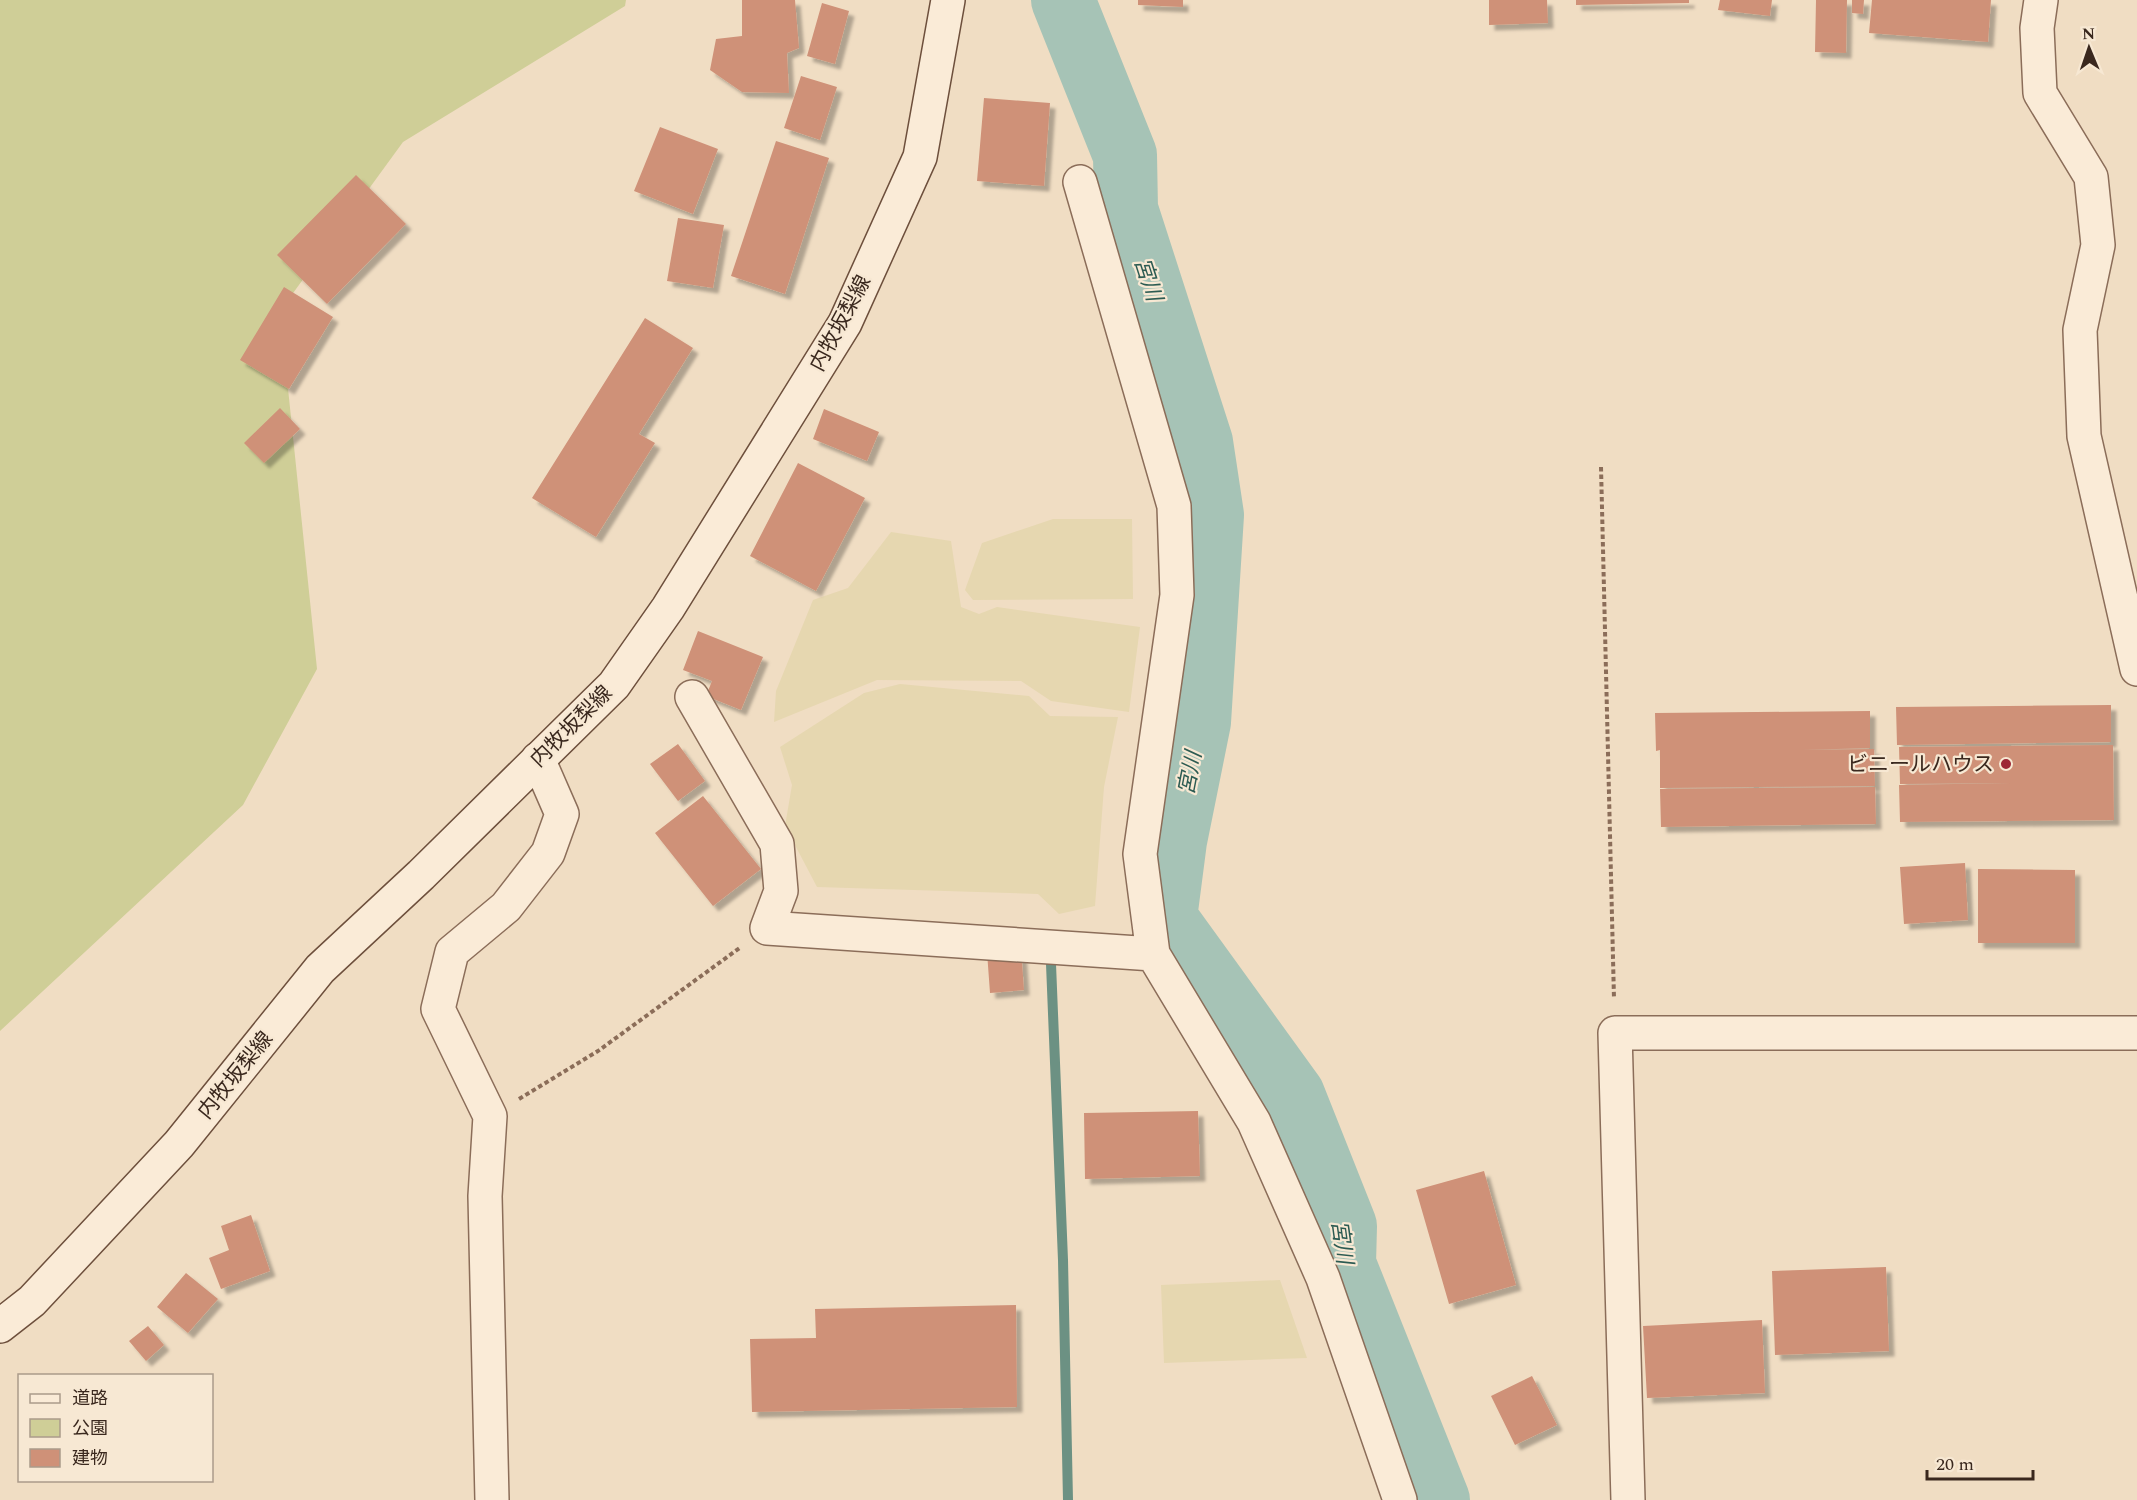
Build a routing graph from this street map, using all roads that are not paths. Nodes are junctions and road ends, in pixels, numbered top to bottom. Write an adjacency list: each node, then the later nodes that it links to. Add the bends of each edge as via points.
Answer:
1 (948, 0): 6 (street, 内牧坂梨線, via 920,157 845,323 668,608 614,685)
2 (2041, 0): 4 (street, via 2037,28 2040,93 2091,177 2098,245 2080,330 2084,436)
3 (1080, 182): 7 (street, via 1174,506 1177,595 1140,854)
4 (2137, 669)
5 (692, 697): 7 (street, via 777,844 782,891 767,928)
6 (538, 759): 9 (street, 内牧坂梨線, via 320,969 179,1144 32,1301); 10 (street, via 562,814 548,853 506,907 452,952 438,1009 490,1116 485,1196)
7 (1154, 954): 11 (street, via 1254,1122 1323,1278)
8 (2137, 1033): 12 (street, via 1615,1033)
9 (0, 1326)
10 (492, 1500)
11 (1400, 1500)
12 (1628, 1500)

